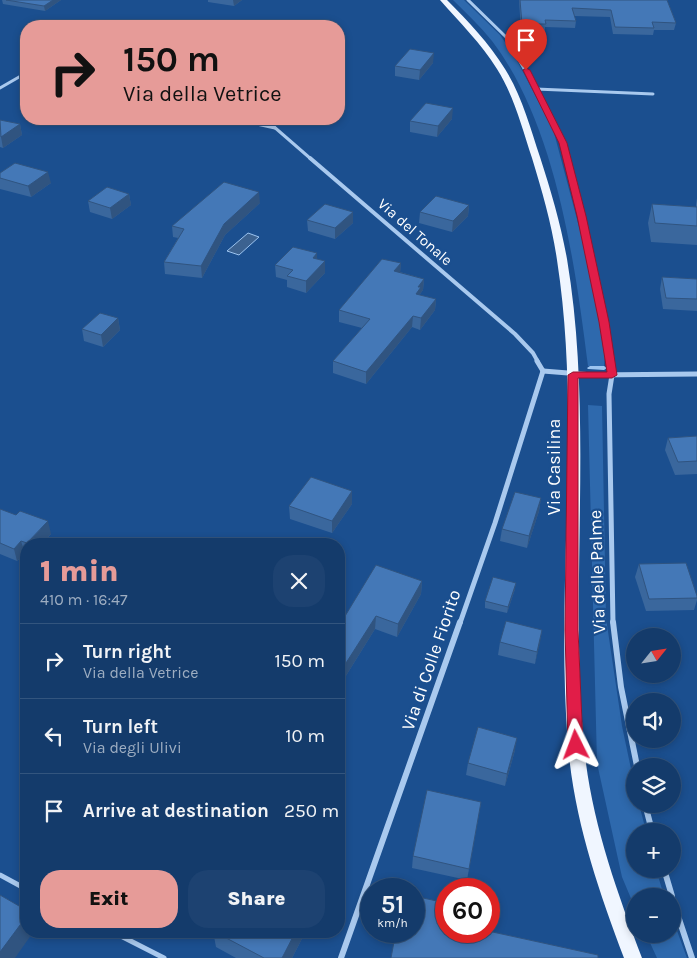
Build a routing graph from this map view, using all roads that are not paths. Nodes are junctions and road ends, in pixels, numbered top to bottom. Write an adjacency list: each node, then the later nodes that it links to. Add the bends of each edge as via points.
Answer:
1 (443, 0): 12 (main road, Via Casilina, via 486,46 520,109 546,187 564,274)
2 (468, 0): 5 (street, Via delle Palme, via 506,37)
3 (20, 76): 4 (street)
4 (0, 88)
5 (536, 88): 6 (street); 13 (street, Via delle Palme, via 563,143 604,322)
6 (653, 94)
7 (259, 125): 9 (street)
8 (272, 125): 9 (street, Via del Tonale)
9 (276, 129): 10 (street, Via del Tonale, via 515,334)
10 (543, 370): 12 (street); 20 (street, Via di Colle Fiorito, via 495,523)
11 (697, 374): 13 (street)
12 (573, 375): 13 (street); 21 (main road, Via Casilina, via 571,630 576,745 593,840)
13 (612, 375): 14 (street, Via delle Palme, via 609,394 611,603 621,687)
14 (635, 758)
15 (0, 876): 16 (lane)
16 (20, 886)
17 (681, 924): 22 (street)
18 (125, 938): 19 (lane)
19 (164, 958)
20 (341, 958)
21 (634, 958)
22 (692, 958)

